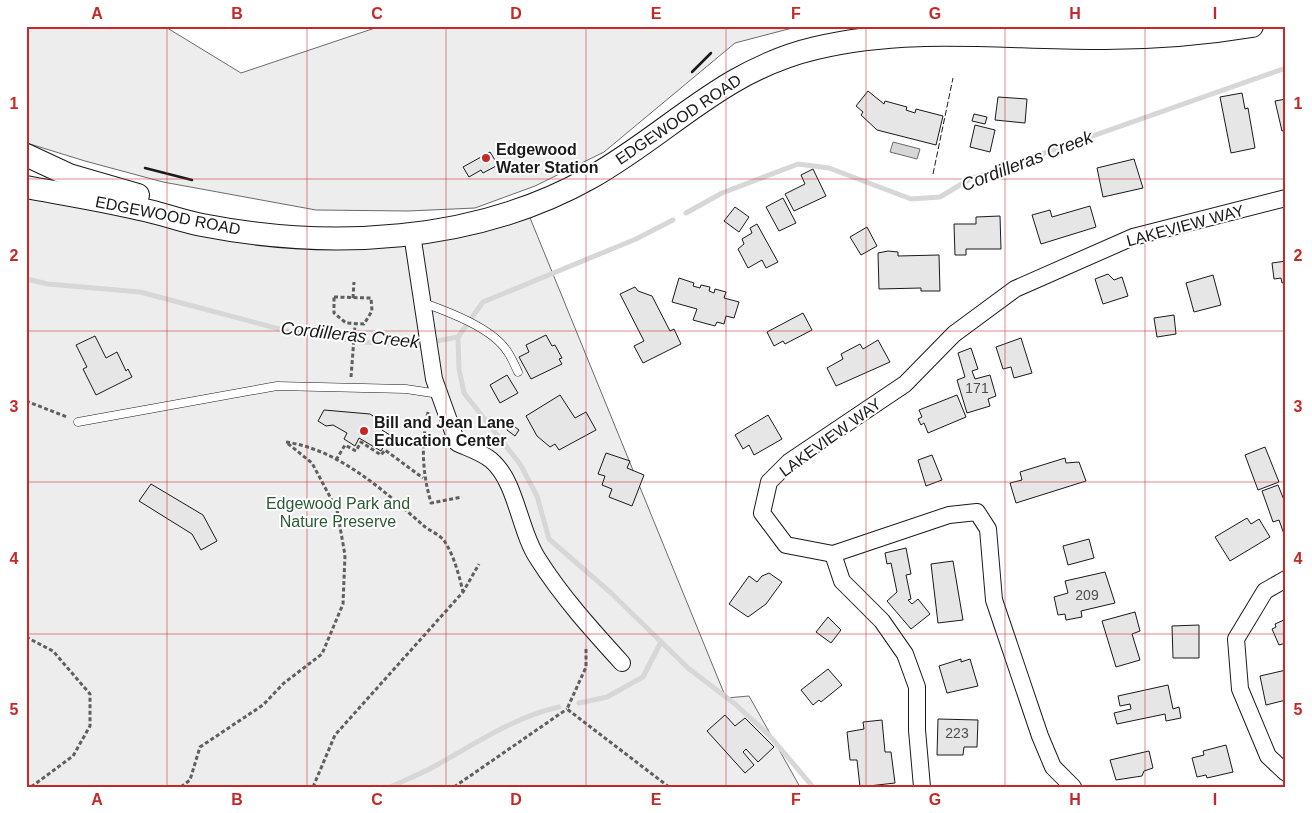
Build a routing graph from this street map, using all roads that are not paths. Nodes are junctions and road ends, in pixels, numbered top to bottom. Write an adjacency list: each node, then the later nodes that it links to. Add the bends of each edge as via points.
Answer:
1 (1252, 26): 2 (main road, EDGEWOOD ROAD, via 1106,38)
2 (956, 30): 6 (main road, EDGEWOOD ROAD, via 846,41 779,59 714,91 622,158 559,194 490,220)
3 (26, 155): 7 (main road, via 98,184)
4 (26, 187): 7 (main road, EDGEWOOD ROAD, via 139,208 203,225)
5 (1286, 198): 12 (street, LAKEVIEW WAY, via 1133,237 1015,289 954,334 905,384 790,462 769,482 762,513 786,545)
6 (412, 234): 7 (main road, EDGEWOOD ROAD); 8 (street)
7 (309, 237)
8 (424, 307): 9 (lane, via 446,311 486,332 507,350); 10 (street)
9 (518, 372)
10 (435, 388): 11 (lane, via 277,386); 14 (street, via 457,443 490,460 499,469 509,488 526,540 540,563 583,620)
11 (78, 422)
12 (833, 554): 16 (street, via 842,581 882,621 905,654 917,687); 17 (street, LAKEVIEW WAY, via 949,515 977,512 988,530 994,600 1040,736 1053,767)
13 (1286, 579): 15 (street, via 1265,591 1236,639 1240,689 1268,756)
14 (622, 662)
15 (1286, 773)
16 (922, 787)
17 (1074, 787)

